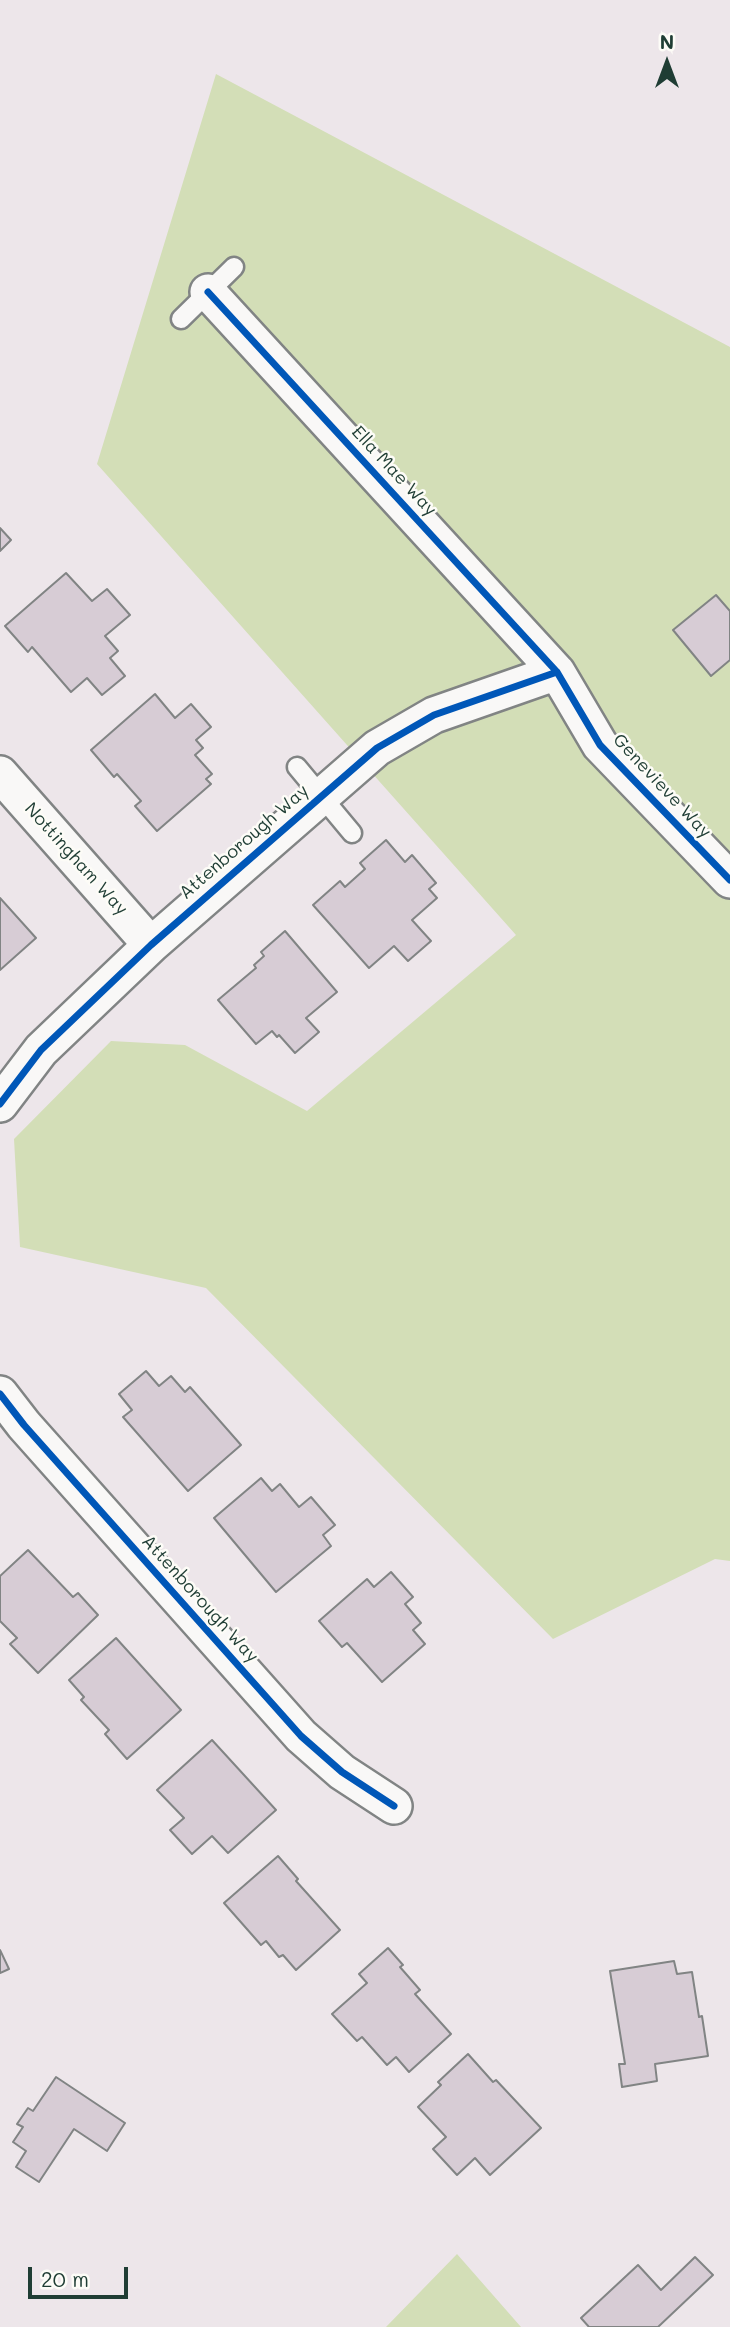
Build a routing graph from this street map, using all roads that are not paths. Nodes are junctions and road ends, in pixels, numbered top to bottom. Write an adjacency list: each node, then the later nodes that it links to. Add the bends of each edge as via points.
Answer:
1 (234, 267): 2 (lane)
2 (208, 292): 3 (lane); 4 (street, Ella Mae Way)
3 (181, 319)
4 (557, 672): 7 (street, Attenborough Way, via 434,715 377,748); 9 (street, Genevieve Way, via 600,745)
5 (297, 767): 7 (lane)
6 (0, 774): 10 (street, Nottingham Way)
7 (321, 796): 8 (lane); 10 (street, Attenborough Way)
8 (352, 833)
9 (730, 880)
10 (151, 945): 11 (street, Attenborough Way, via 41,1050)
11 (0, 1104)
12 (0, 1394): 13 (street, Attenborough Way, via 301,1736 342,1772)
13 (394, 1806)

